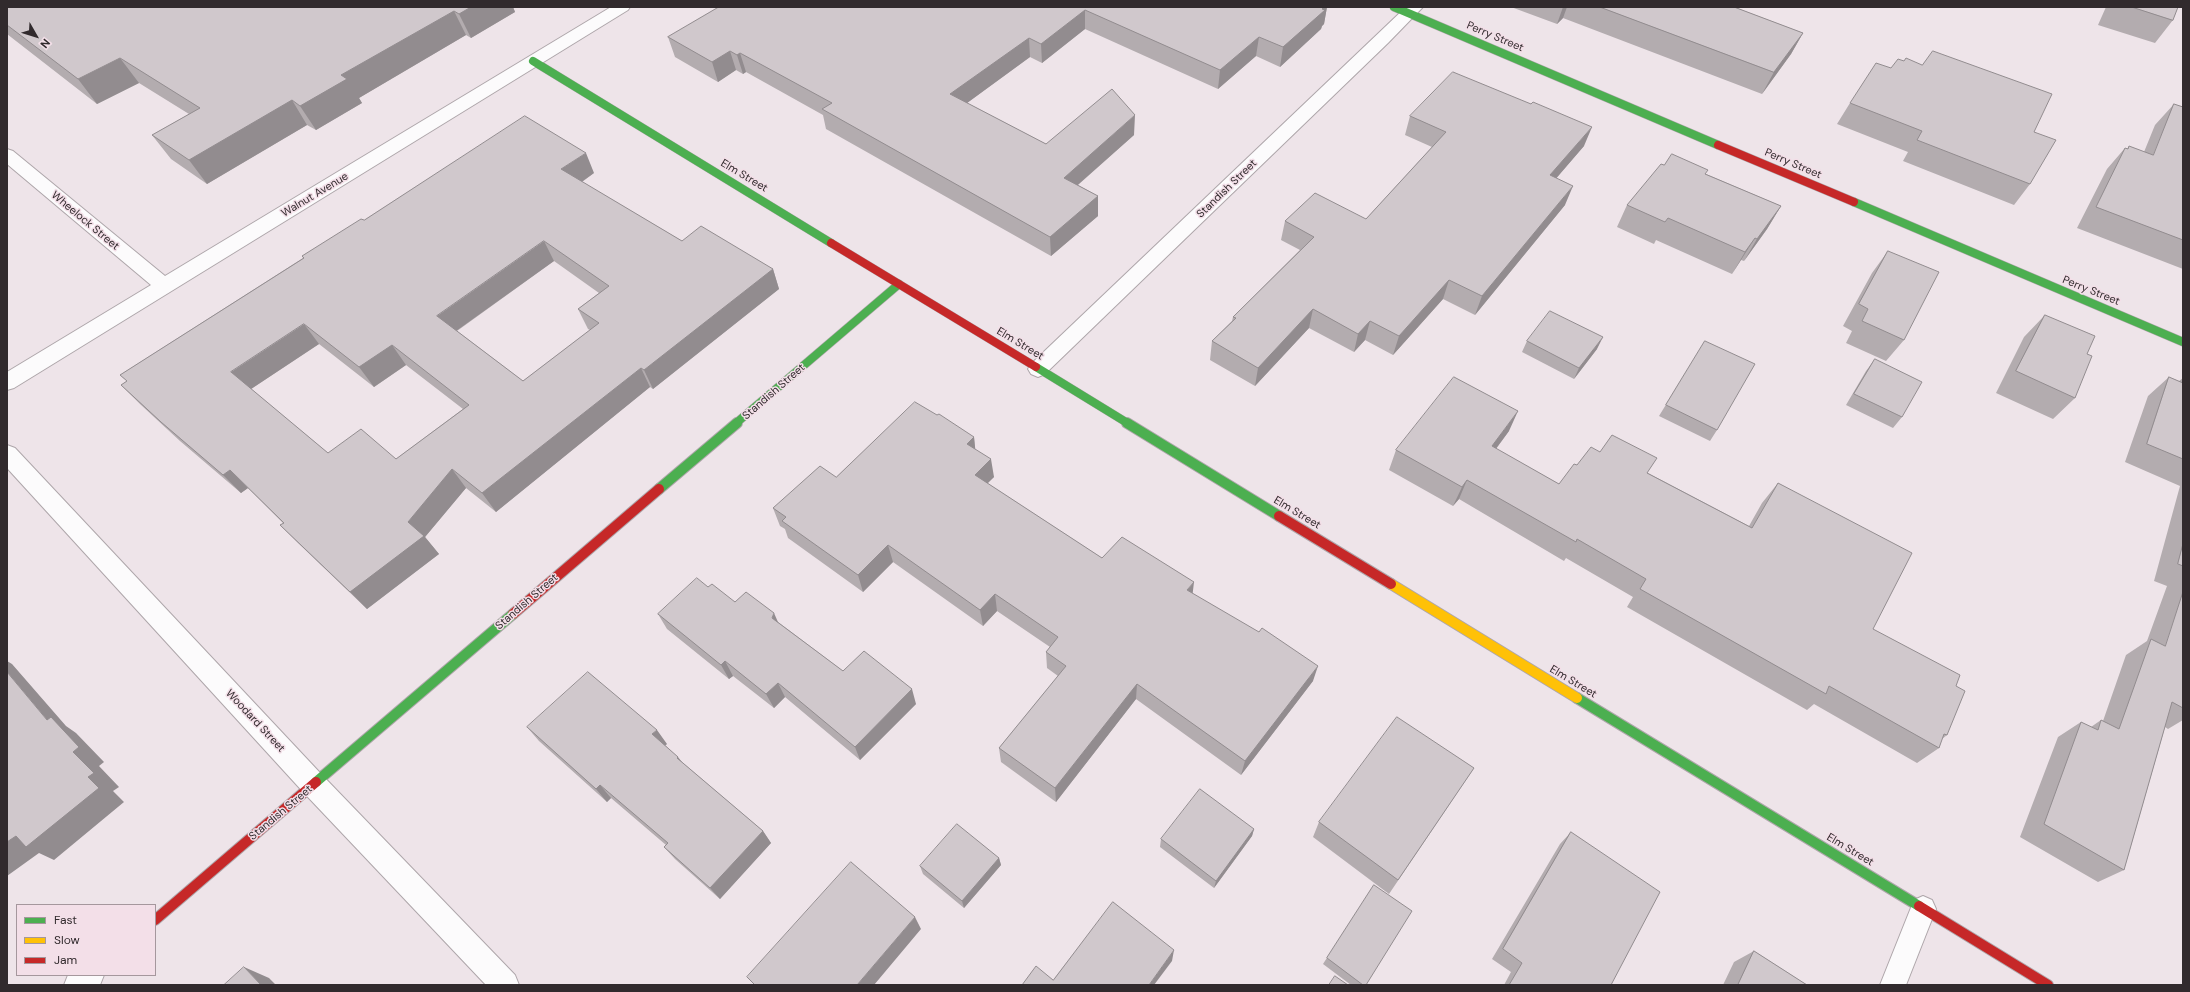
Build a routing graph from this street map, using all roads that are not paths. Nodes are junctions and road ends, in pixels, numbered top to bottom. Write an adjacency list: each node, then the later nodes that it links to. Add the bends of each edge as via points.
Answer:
1 (622, 7): 3 (street, Walnut Avenue)
2 (1406, 9): 7 (street, Perry Street); 8 (street, Standish Street)
3 (533, 61): 5 (street, Elm Street); 6 (street, Walnut Avenue)
4 (7, 155): 6 (street, Wheelock Street)
5 (899, 284): 8 (street, Elm Street); 11 (street, Standish Street)
6 (164, 286): 9 (street, Walnut Avenue)
7 (2183, 342)
8 (1038, 369): 12 (street, Elm Street)
9 (7, 382)
10 (7, 454): 11 (street, Woodard Street)
11 (314, 785): 13 (street, Standish Street); 16 (street, Woodard Street)
12 (1923, 909): 17 (lane); 18 (street, Elm Street)
13 (156, 919)
14 (89, 976): 15 (street)
15 (78, 985)
16 (505, 985)
17 (1893, 985)
18 (2048, 985)

